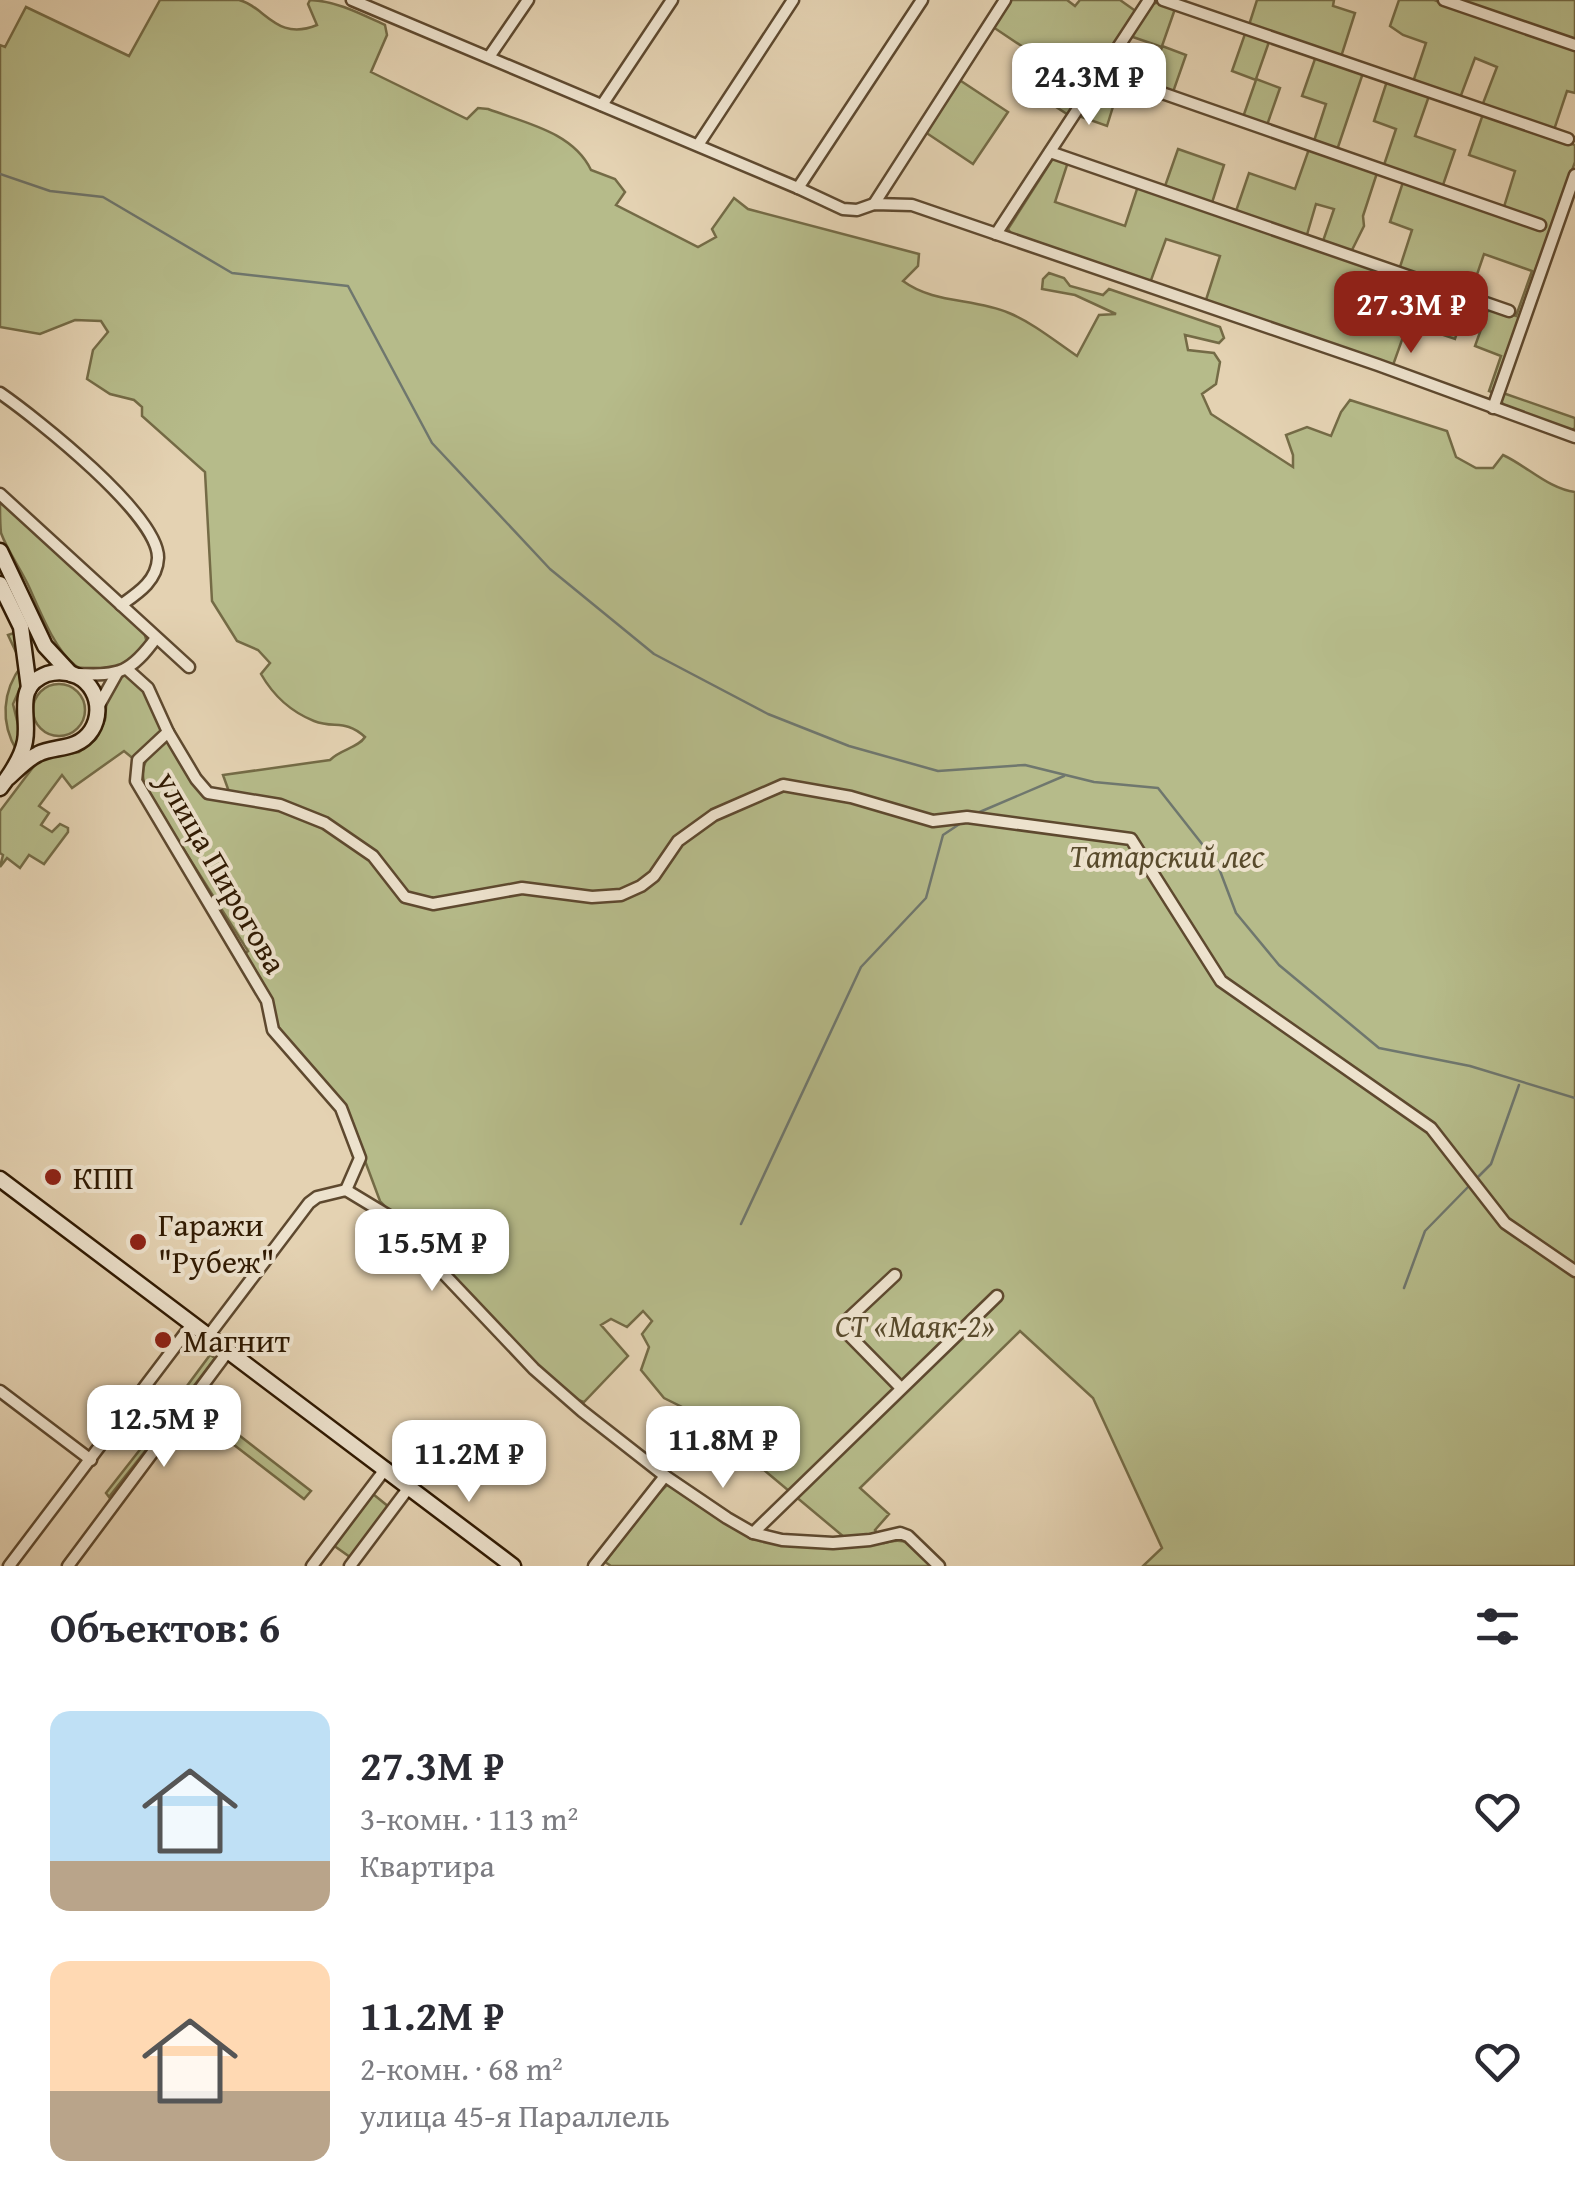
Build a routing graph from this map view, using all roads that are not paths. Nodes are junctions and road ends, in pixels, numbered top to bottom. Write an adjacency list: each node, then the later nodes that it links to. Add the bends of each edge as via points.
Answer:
1 (352, 0): 11 (street)
2 (386, 0): 11 (street)
3 (528, 0): 13 (street)
4 (672, 0): 15 (street)
5 (793, 0): 17 (street)
6 (922, 0): 20 (street)
7 (1006, 0): 21 (street)
8 (1150, 0): 14 (street)
9 (1163, 0): 16 (street)
10 (1444, 0): 12 (street)
11 (379, 11): 13 (street)
12 (1575, 45)
13 (489, 58): 15 (street)
14 (1102, 72): 18 (street); 22 (street)
15 (602, 105): 17 (street)
16 (1568, 138)
17 (698, 146): 20 (street)
18 (1050, 152): 23 (street); 24 (street)
19 (1575, 175): 26 (street)
20 (798, 188): 21 (street, via 843,210)
21 (874, 204): 23 (street, via 912,205)
22 (1540, 226)
23 (996, 234): 26 (street)
24 (1509, 311)
25 (0, 393): 31 (street, via 95,471 155,542 156,572)
26 (1493, 408): 27 (street)
27 (1575, 438)
28 (0, 494): 31 (street)
29 (0, 551): 35 (main road, via 45,646)
30 (0, 584): 36 (main road, via 21,627)
31 (121, 605): 32 (street)
32 (156, 638): 33 (street); 34 (street)
33 (189, 666)
34 (122, 671): 35 (street); 37 (street); 39 (street, улица Пирогова, via 148,688)
35 (72, 674): 36 (main road, via 50,673); 37 (main road, via 92,690)
36 (29, 688): 38 (main road, via 22,706)
37 (98, 709): 40 (main road, via 92,730)
38 (26, 725): 40 (main road, via 41,742); 41 (main road, via 25,744)
39 (168, 732): 43 (street, улица Пирогова, via 135,768 144,798 268,1001 273,1030 341,1108 360,1158); 44 (street, via 208,793 280,805 324,823 372,856 405,897 433,904 522,888 620,894 642,886 678,841 726,807 783,785 933,821 967,818 1131,839 1220,982 1431,1128 1505,1222)
40 (64, 747): 41 (main road, via 37,754)
41 (4, 783)
42 (0, 1178): 47 (main road)
43 (346, 1190): 48 (street, via 309,1203); 54 (street, via 389,1216 534,1369)
44 (1575, 1270)
45 (895, 1274): 50 (street, via 847,1320 846,1332)
46 (998, 1296): 50 (street)
47 (192, 1323): 48 (main road); 52 (street)
48 (209, 1335): 49 (main road)
49 (229, 1350): 53 (main road); 59 (street)
50 (900, 1387): 56 (street)
51 (0, 1391): 52 (street)
52 (91, 1460): 58 (street)
53 (386, 1468): 55 (main road); 60 (street)
54 (665, 1476): 56 (street); 62 (street)
55 (410, 1486): 57 (main road); 61 (street)
56 (753, 1533): 63 (street, via 833,1543 900,1533)
57 (507, 1564)
58 (9, 1566)
59 (68, 1566)
60 (312, 1566)
61 (350, 1566)
62 (594, 1566)
63 (939, 1566)

